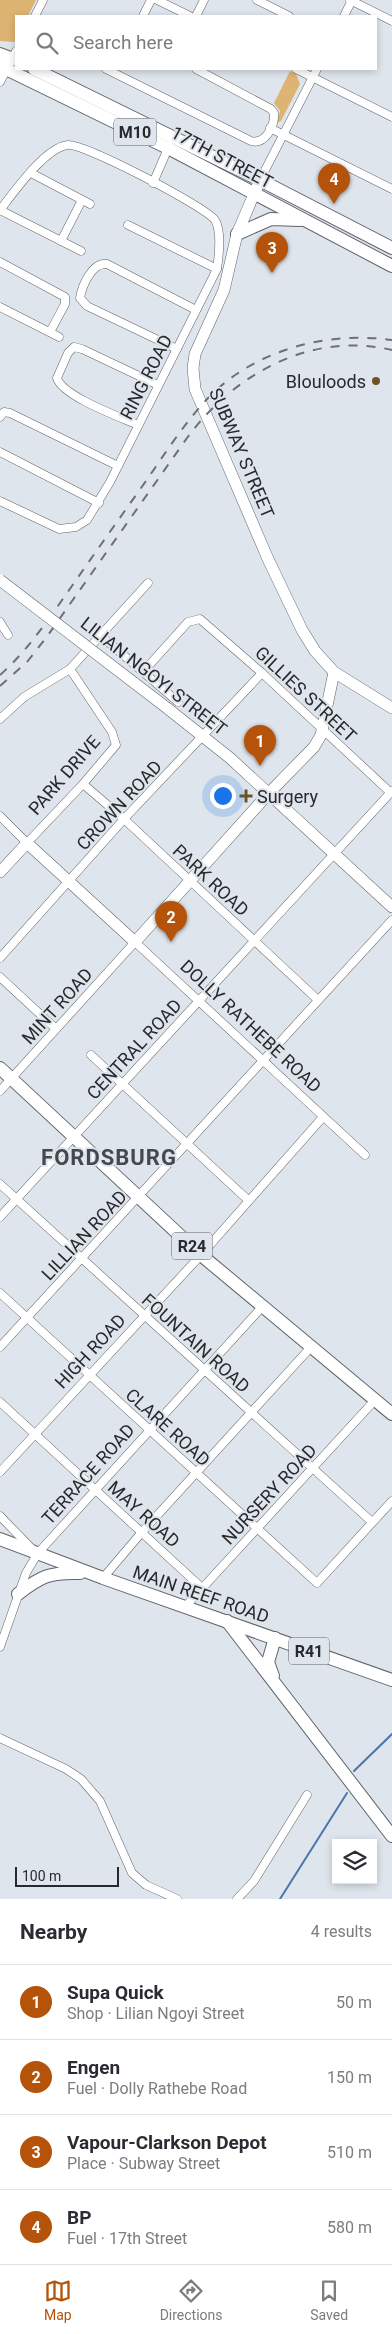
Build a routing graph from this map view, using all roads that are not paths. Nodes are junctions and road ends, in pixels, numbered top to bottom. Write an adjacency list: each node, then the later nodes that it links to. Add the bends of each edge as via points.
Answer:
1 (43, 0): 7 (street)
2 (151, 0): 8 (street)
3 (157, 0): 9 (street)
4 (204, 0): 10 (street)
5 (257, 0): 11 (street)
6 (351, 0): 12 (street); 13 (street)
7 (36, 15)
8 (144, 15)
9 (188, 15)
10 (196, 15)
11 (287, 15)
12 (344, 15)
13 (392, 21)
14 (0, 54): 15 (main road, M10)
15 (10, 61): 23 (street)
16 (28, 70): 27 (main road, 17TH STREET / M10)
17 (36, 70): 27 (main road, 17TH STREET / M10)
18 (108, 70): 25 (street, via 251,141 261,142)
19 (198, 70): 25 (street, via 271,109 274,118)
20 (298, 70): 22 (street)
21 (317, 70): 22 (street)
22 (313, 78): 24 (street); 26 (street)
23 (0, 82)
24 (392, 117)
25 (270, 128): 26 (street)
26 (282, 134): 29 (street); 31 (street)
27 (170, 143): 29 (main road, 17TH STREET / M10); 30 (street); 32 (main road, 17TH STREET / M10)
28 (31, 173): 30 (street, RING ROAD, via 53,150 71,144 90,150); 33 (street); 35 (street, RING ROAD)
29 (260, 180): 32 (street, SUBWAY STREET); 40 (main road, 17TH STREET / M10)
30 (153, 183): 44 (street, RING ROAD, via 201,208 214,219 218,230)
31 (392, 189)
32 (254, 192): 36 (main road, 17TH STREET / M10); 38 (street, SUBWAY STREET)
33 (82, 200): 34 (street); 39 (street)
34 (90, 204)
35 (0, 210): 39 (street)
36 (303, 220): 38 (main road, via 270,219); 43 (main road, 17TH STREET / M10)
37 (128, 225): 44 (street)
38 (236, 234): 64 (street, SUBWAY STREET, via 224,290 195,354 192,368 195,389 302,630)
39 (61, 241): 41 (street)
40 (392, 248)
41 (81, 251)
42 (0, 262): 47 (street, via 65,297)
43 (392, 266)
44 (217, 269): 46 (street, RING ROAD)
45 (0, 307): 47 (street)
46 (196, 310): 49 (street, RING ROAD); 49 (street, via 102,263 95,267 80,295 84,303 94,309)
47 (50, 332): 48 (street)
48 (59, 337)
49 (177, 349): 50 (street, RING ROAD)
50 (158, 385): 52 (street, RING ROAD); 52 (street, via 77,347 70,350 57,378 61,386)
51 (0, 417): 54 (street, via 4,412 10,413)
52 (138, 425): 54 (street, RING ROAD)
53 (0, 452): 56 (street)
54 (118, 466): 56 (street, RING ROAD)
55 (0, 501): 56 (street, RING ROAD, via 59,529 83,524)
56 (99, 503)
57 (0, 580): 70 (street, LILIAN NGOYI STREET, bridge)
58 (148, 583): 61 (street)
59 (0, 622): 60 (street)
60 (8, 635)
61 (100, 635): 62 (street); 63 (street)
62 (70, 669): 68 (street, via 24,697); 71 (street, PARK DRIVE, via 116,741 111,752)
63 (143, 672): 65 (street, GILLIES STREET, via 188,622 200,619); 66 (street)
64 (334, 672): 67 (street, SUBWAY STREET); 69 (street)
65 (262, 673): 69 (street, GILLIES STREET); 70 (street, CROWN ROAD)
66 (178, 702)
67 (392, 708)
68 (0, 719)
69 (322, 728): 72 (street, GILLIES STREET); 73 (street, via 314,747)
70 (204, 737): 73 (street, LILIAN NGOYI STREET); 75 (street, CROWN ROAD)
71 (83, 784): 75 (street, PARK ROAD); 76 (street, PARK DRIVE)
72 (391, 792): 77 (street, CENTRAL ROAD)
73 (269, 793): 77 (street, LILIAN NGOYI STREET); 80 (street)
74 (0, 816): 76 (street)
75 (124, 819): 79 (street, CROWN ROAD); 80 (street, PARK ROAD)
76 (27, 843): 78 (street, PARK DRIVE); 79 (street, DOLLY RATHEBE ROAD)
77 (335, 853): 81 (street, LILIAN NGOYI STREET); 83 (street, CENTRAL ROAD)
78 (0, 872)
79 (69, 881): 84 (street, DOLLY RATHEBE ROAD); 85 (street, CROWN ROAD)
80 (190, 881): 83 (street, PARK ROAD); 84 (street)
81 (392, 907)
82 (392, 920): 87 (street, LILLIAN ROAD)
83 (253, 941): 87 (street, PARK ROAD); 88 (street, CENTRAL ROAD)
84 (135, 942): 88 (street, DOLLY RATHEBE ROAD); 89 (street, MINT ROAD)
85 (0, 958)
86 (0, 977): 89 (street)
87 (318, 1000): 91 (street, LILLIAN ROAD)
88 (199, 1001): 91 (street, DOLLY RATHEBE ROAD); 94 (street, CENTRAL ROAD)
89 (56, 1029): 93 (street, MINT ROAD)
90 (91, 1055): 94 (street)
91 (263, 1060): 96 (street, DOLLY RATHEBE ROAD); 98 (street, LILLIAN ROAD)
92 (0, 1068): 93 (main road, R24)
93 (12, 1079): 95 (street, MINT ROAD); 97 (main road, R24)
94 (121, 1084): 97 (street, CENTRAL ROAD); 98 (street)
95 (0, 1091)
96 (323, 1117): 99 (street, DOLLY RATHEBE ROAD); 103 (street, HIGH ROAD)
97 (74, 1138): 101 (main road, R24); 102 (street, CENTRAL ROAD)
98 (187, 1145): 101 (street, LILLIAN ROAD); 103 (street)
99 (365, 1155)
100 (0, 1184): 102 (street, FOUNTAIN ROAD)
101 (139, 1197): 105 (main road, R24); 106 (street, LILLIAN ROAD)
102 (16, 1199): 104 (street, CENTRAL ROAD); 106 (street, FOUNTAIN ROAD)
103 (248, 1200): 105 (street, HIGH ROAD)
104 (0, 1217)
105 (200, 1254): 108 (main road, R24); 109 (street, HIGH ROAD)
106 (81, 1260): 109 (street, FOUNTAIN ROAD); 110 (street, LILLIAN ROAD)
107 (0, 1293): 110 (street, CLARE ROAD)
108 (263, 1306): 112 (main road, R24); 113 (street, TERRACE ROAD)
109 (144, 1316): 113 (street, FOUNTAIN ROAD); 114 (street, HIGH ROAD)
110 (27, 1318): 111 (street, LILLIAN ROAD); 114 (street, CLARE ROAD)
111 (0, 1347)
112 (311, 1347): 115 (main road, R24); 117 (street)
113 (204, 1371): 117 (street, FOUNTAIN ROAD); 119 (street, TERRACE ROAD)
114 (89, 1375): 119 (street, CLARE ROAD); 120 (street, HIGH ROAD)
115 (375, 1400): 118 (main road, R24); 121 (street, NURSERY ROAD)
116 (0, 1402): 120 (street, MAY ROAD)
117 (252, 1414): 121 (street, FOUNTAIN ROAD); 123 (street)
118 (392, 1414)
119 (148, 1430): 123 (street, CLARE ROAD); 124 (street, TERRACE ROAD)
120 (34, 1434): 122 (street, HIGH ROAD); 124 (street, MAY ROAD)
121 (314, 1469): 127 (street, FOUNTAIN ROAD); 128 (street, NURSERY ROAD)
122 (0, 1472)
123 (196, 1473): 128 (street, CLARE ROAD); 129 (street)
124 (95, 1490): 129 (street, MAY ROAD); 131 (street, TERRACE ROAD)
125 (392, 1501): 127 (street)
126 (0, 1516): 131 (street)
127 (372, 1522): 128 (street, CLARE ROAD, via 317,1583)
128 (256, 1528): 134 (street, NURSERY ROAD)
129 (142, 1532): 133 (street); 134 (street, MAY ROAD)
130 (0, 1539): 131 (main road, MAIN REEF ROAD / R41)
131 (36, 1552): 132 (main road, MAIN REEF ROAD / R41); 135 (street, TERRACE ROAD)
132 (87, 1573): 133 (main road, MAIN REEF ROAD / R41); 135 (main road, via 63,1572 43,1576)
133 (103, 1578): 136 (main road, MAIN REEF ROAD / R41)
134 (202, 1588): 136 (street, NURSERY ROAD)
135 (18, 1594): 139 (street, TERRACE ROAD)
136 (185, 1608): 137 (main road, MAIN REEF ROAD / R41)
137 (226, 1621): 138 (main road, MAIN REEF ROAD / R41); 141 (main road, R41)
138 (275, 1638): 140 (main road, MAIN REEF ROAD / R41); 141 (main road, via 268,1666)
139 (0, 1647)
140 (392, 1680)
141 (284, 1696): 144 (main road, R41)
142 (0, 1738): 145 (street, via 81,1778 100,1801 132,1873 146,1885)
143 (307, 1794): 146 (street, via 254,1881)
144 (392, 1836)
145 (177, 1899)
146 (237, 1899)

